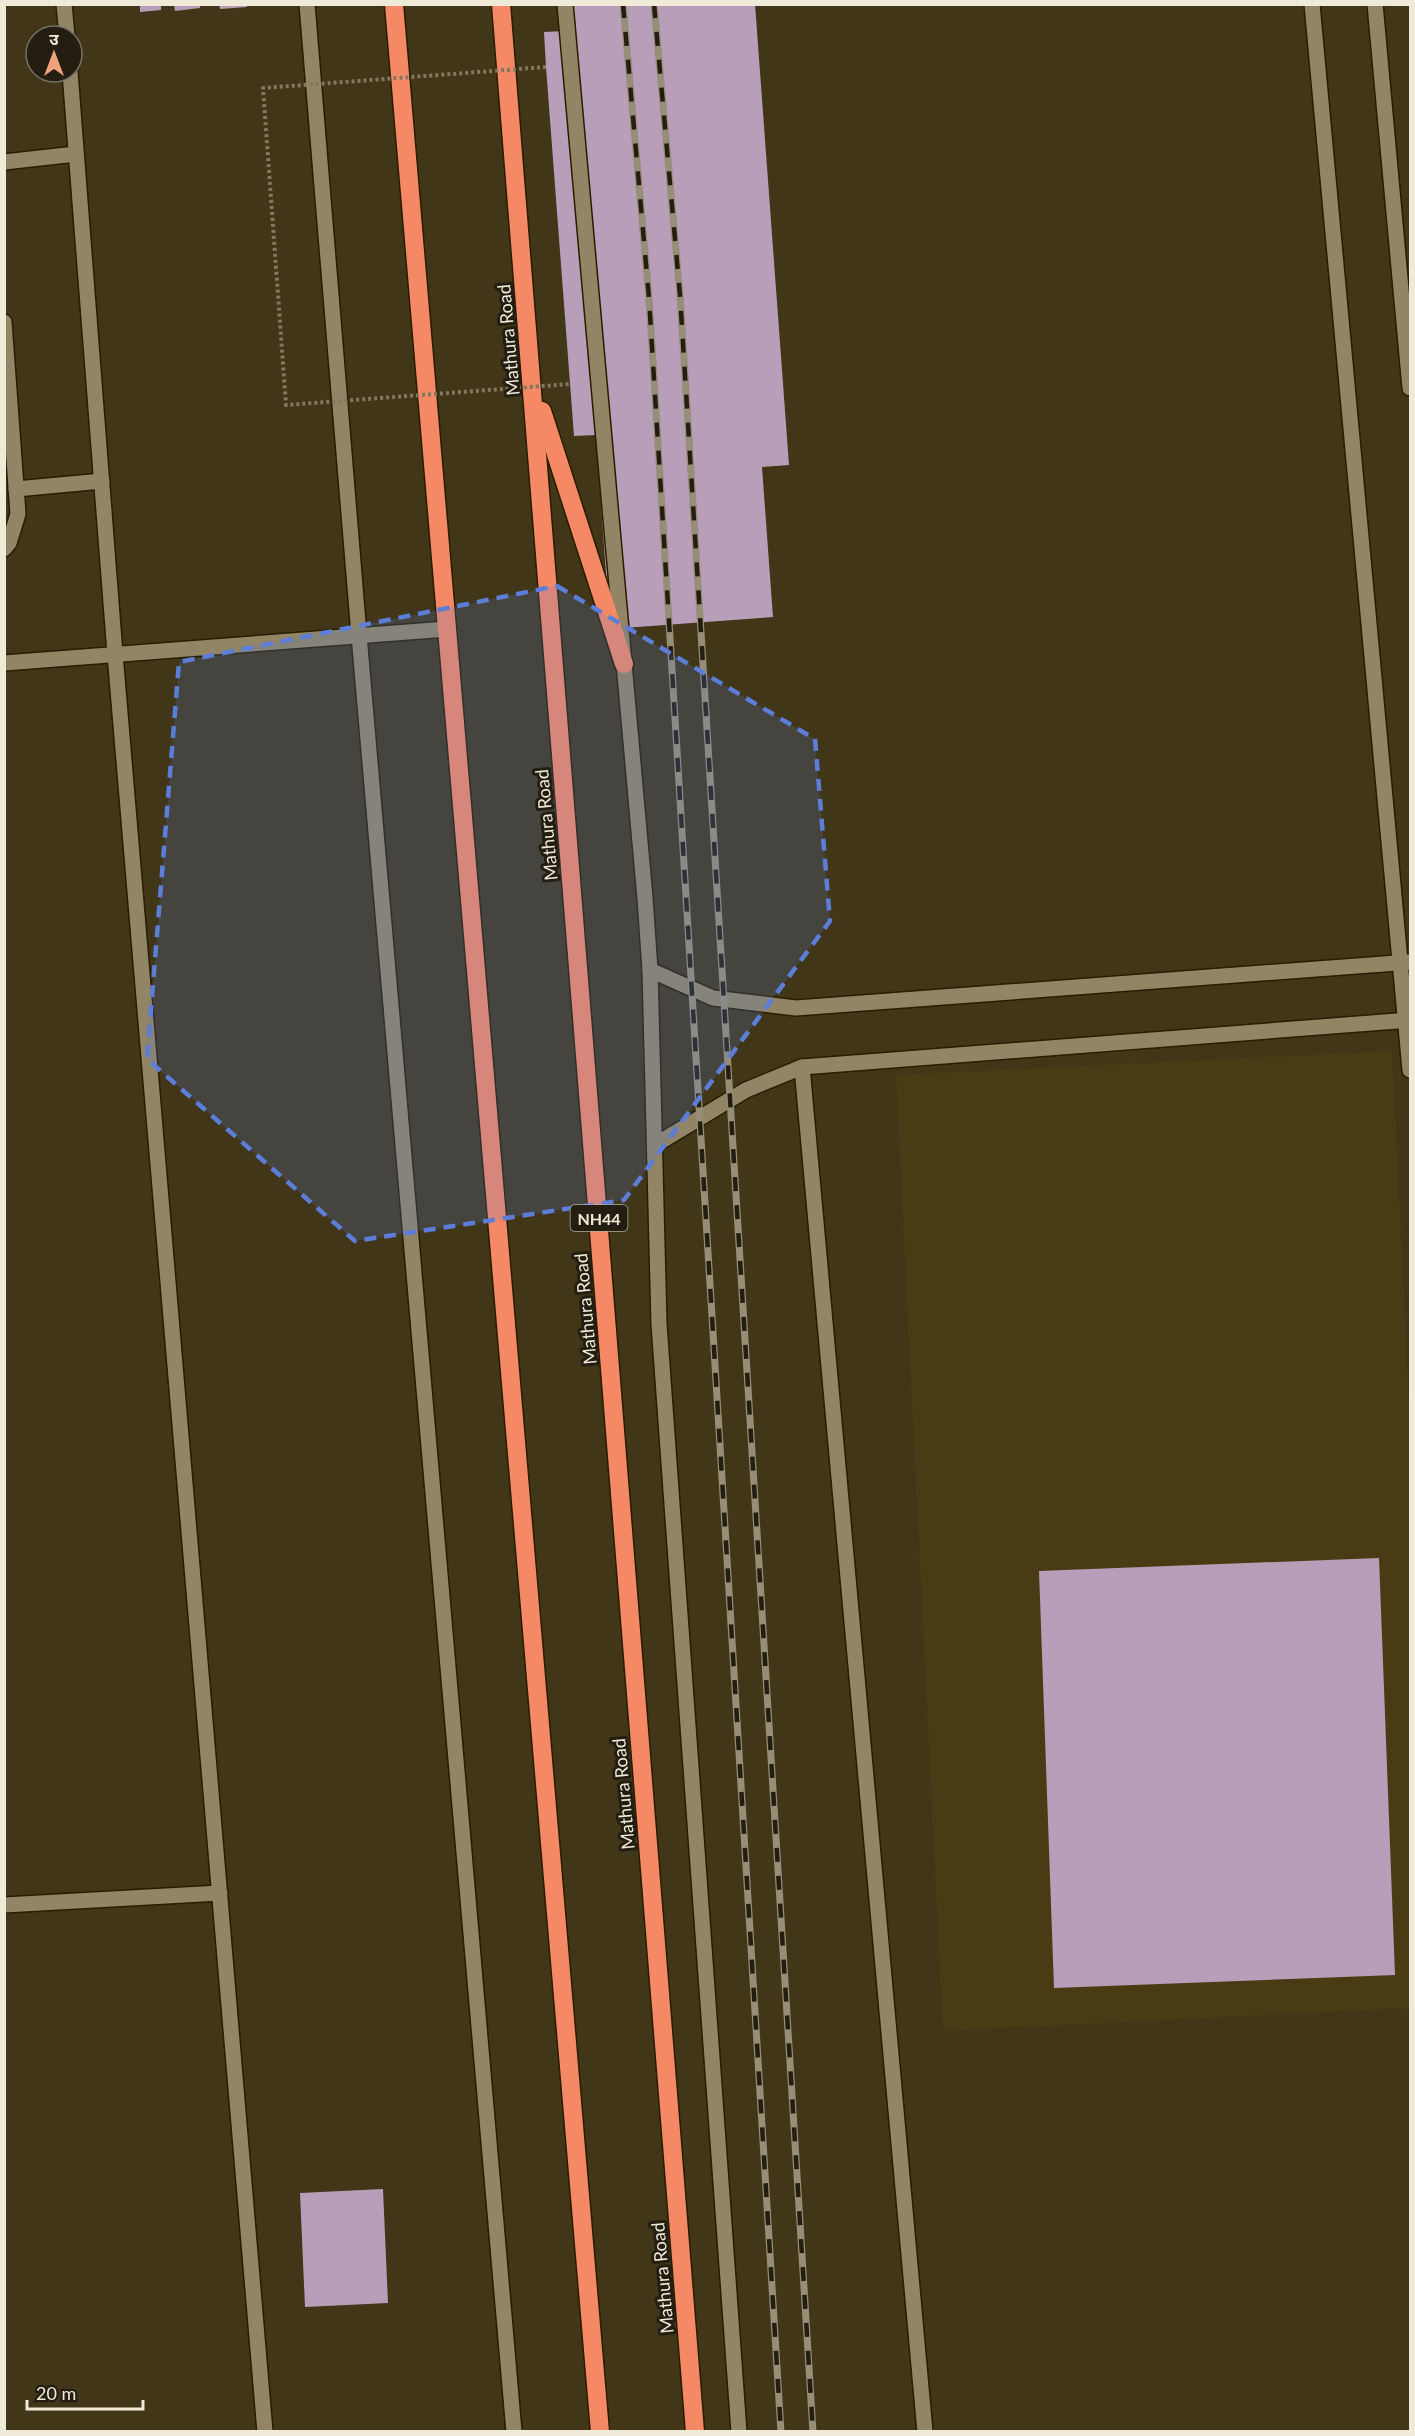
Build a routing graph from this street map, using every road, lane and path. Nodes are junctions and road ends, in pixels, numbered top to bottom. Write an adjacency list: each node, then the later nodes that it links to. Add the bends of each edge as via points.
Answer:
1 (64, 4): 8 (street)
2 (307, 4): 21 (street)
3 (394, 4): 20 (highway)
4 (501, 4): 14 (highway, Mathura Road / NH44)
5 (565, 4): 24 (street)
6 (1312, 4): 25 (street)
7 (1375, 4): 16 (street)
8 (66, 24)
9 (546, 68): 15 (path, bridge, via 262,88 285,393 286,405)
10 (70, 84): 11 (street)
11 (76, 153): 12 (street); 17 (street)
12 (4, 162)
13 (4, 322): 18 (street)
14 (532, 380): 24 (highway); 36 (highway, Mathura Road / NH44)
15 (570, 384)
16 (1410, 388)
17 (102, 481): 18 (street); 22 (street)
18 (16, 489): 19 (street, via 18,514)
19 (4, 549)
20 (447, 629): 21 (street); 33 (highway)
21 (359, 635): 22 (street); 35 (street)
22 (116, 654): 23 (street); 31 (street)
23 (4, 663)
24 (624, 664): 26 (street)
25 (1405, 962): 26 (street, via 796,1008 713,998); 27 (street)
26 (650, 970): 30 (street)
27 (1408, 1020): 28 (street); 29 (street)
28 (802, 1067): 30 (street, via 746,1089); 38 (street)
29 (1410, 1070)
30 (655, 1145): 37 (street, via 659,1324)
31 (220, 1893): 32 (street); 34 (street)
32 (4, 1905)
33 (600, 2430)
34 (265, 2432)
35 (514, 2432)
36 (695, 2432)
37 (739, 2432)
38 (925, 2432)

